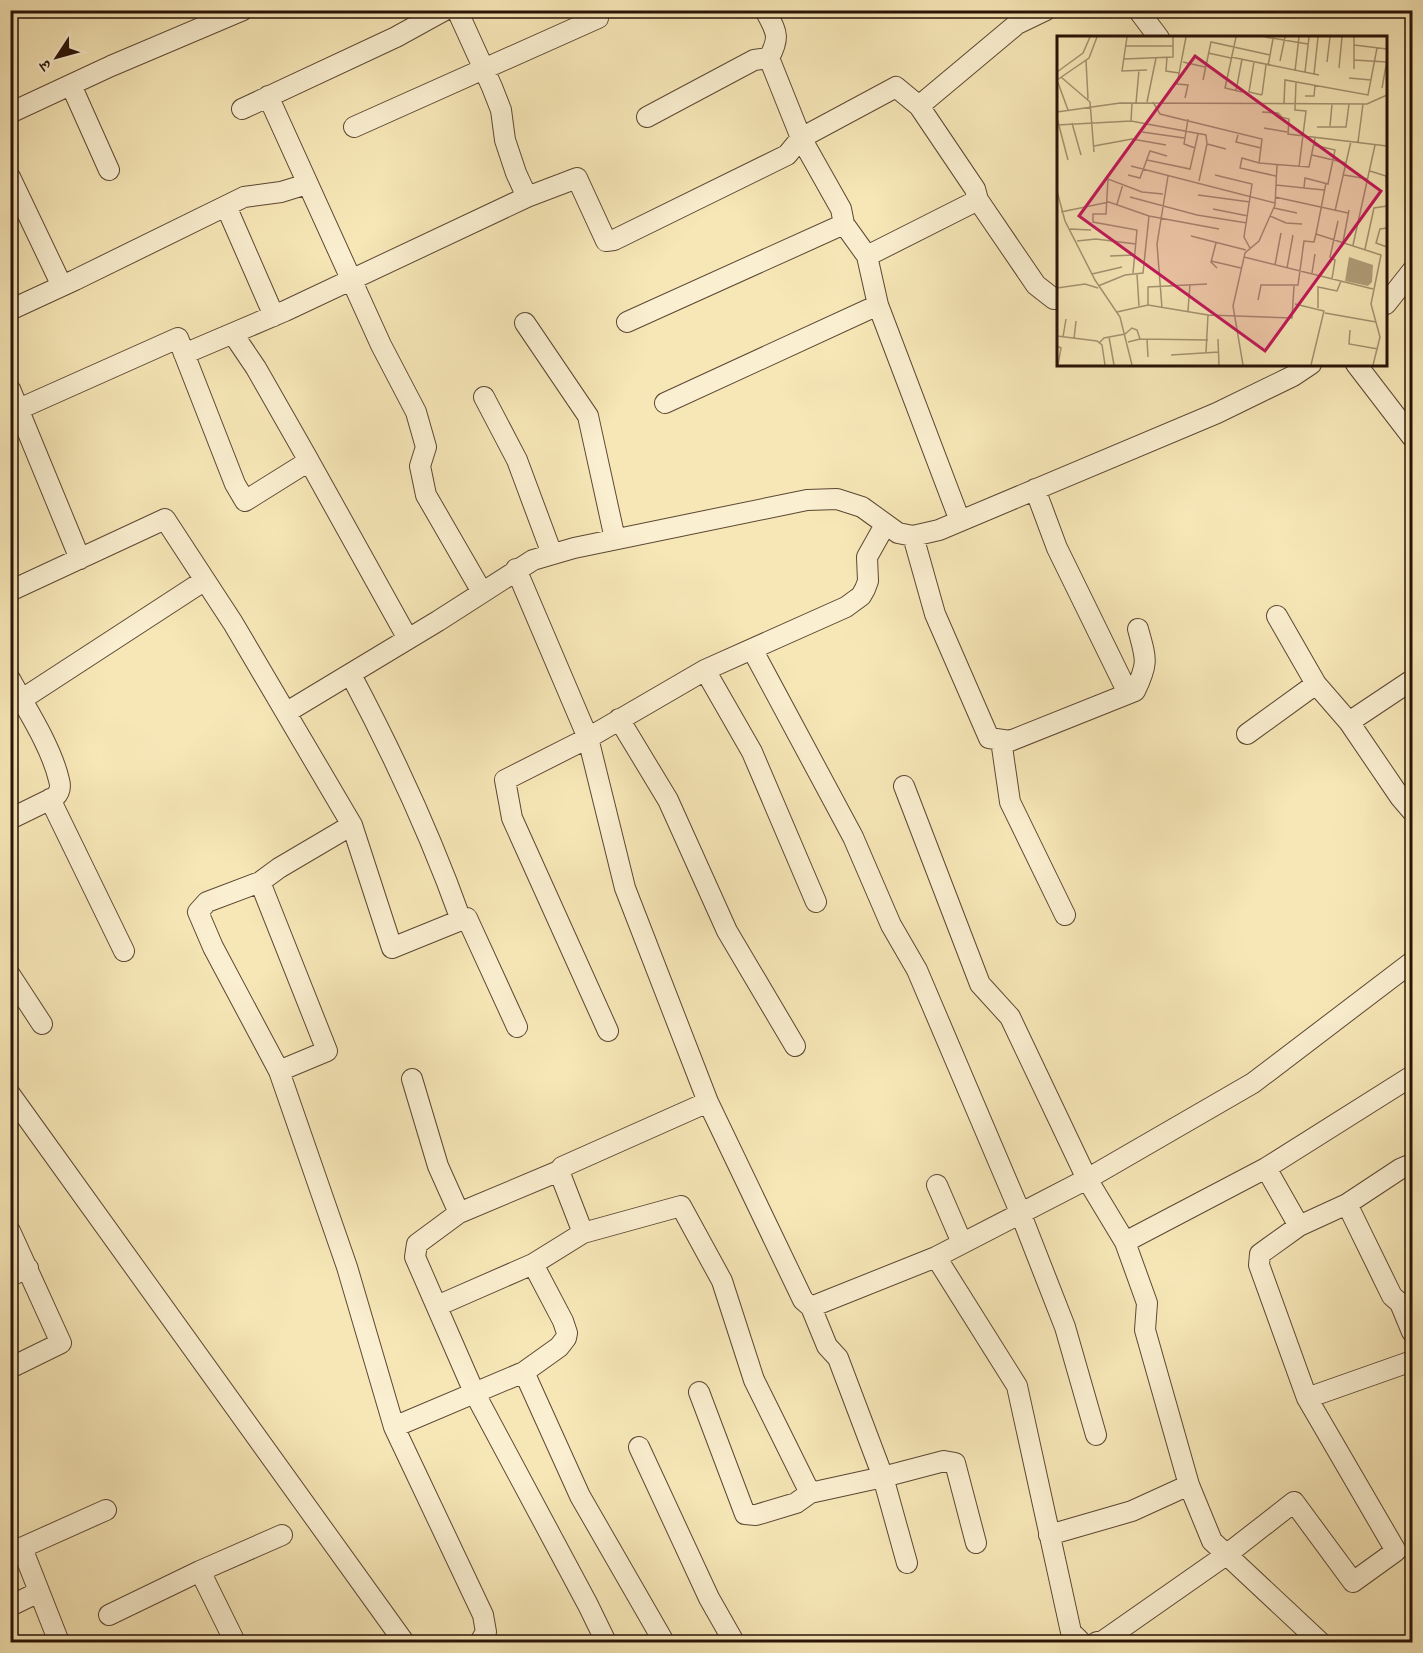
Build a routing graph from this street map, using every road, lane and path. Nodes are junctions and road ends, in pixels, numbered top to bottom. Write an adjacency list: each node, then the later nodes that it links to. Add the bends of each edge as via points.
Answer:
1 (243, 10): 12 (street)
2 (445, 10): 13 (street)
3 (458, 10): 11 (street)
4 (597, 10): 11 (street, via 598,18)
5 (765, 10): 10 (street, via 776,33)
6 (1046, 10): 8 (street)
7 (1138, 10): 9 (street)
8 (1013, 17): 14 (street)
9 (1158, 36)
10 (769, 58): 17 (street, via 754,60); 19 (street)
11 (484, 69): 18 (street); 23 (street, via 501,110 505,140)
12 (71, 85): 16 (street); 20 (street)
13 (268, 96): 15 (street); 22 (street)
14 (919, 106): 19 (street, via 896,87); 24 (street, via 975,189)
15 (242, 109)
16 (10, 113)
17 (647, 117)
18 (354, 127)
19 (801, 138): 23 (street, via 788,154 614,240 606,241 577,178); 26 (street, via 841,209)
20 (109, 170)
21 (10, 177): 30 (street)
22 (307, 184): 25 (street, via 244,197); 29 (street)
23 (527, 197): 29 (street)
24 (978, 200): 27 (street); 31 (street, via 1036,285)
25 (226, 206): 30 (street); 35 (street)
26 (844, 224): 27 (street); 36 (street)
27 (867, 256): 33 (street)
28 (1413, 271): 32 (street)
29 (352, 279): 35 (street); 58 (street, via 417,412 426,447 420,466 426,495)
30 (62, 286): 34 (street)
31 (1057, 298)
32 (1387, 303)
33 (878, 305): 44 (street); 49 (street)
34 (10, 310)
35 (274, 316): 38 (street)
36 (627, 322)
37 (525, 323): 52 (street, via 588,416)
38 (233, 334): 39 (street); 47 (street)
39 (184, 354): 45 (street, via 177,338); 47 (street, via 245,501)
40 (1308, 366): 48 (street, via 1217,413)
41 (1358, 366): 46 (street)
42 (10, 388): 45 (street)
43 (484, 397): 53 (street, via 517,460)
44 (665, 403)
45 (15, 411): 54 (street)
46 (1413, 437)
47 (309, 461): 61 (street)
48 (1035, 489): 49 (street); 68 (street, via 1057,548)
49 (960, 521): 51 (street)
50 (885, 525): 51 (street); 52 (street, via 862,507 837,499 807,500); 62 (street, via 867,557 868,581 861,596 846,607)
51 (913, 536): 75 (street, via 935,614 989,738)
52 (615, 539): 53 (street)
53 (552, 554): 55 (street)
54 (80, 559): 56 (street, via 165,519); 57 (street)
55 (516, 569): 58 (street); 74 (street)
56 (205, 580): 69 (street); 70 (street)
57 (13, 584)
58 (482, 592): 61 (street)
59 (1276, 616): 67 (street)
60 (1138, 628): 68 (street, via 1146,658 1144,671 1135,691)
61 (408, 639): 64 (street)
62 (752, 649): 63 (street); 103 (street, via 853,837 891,925 918,970)
63 (705, 670): 71 (street); 82 (street, via 752,752)
64 (351, 675): 70 (street); 84 (street, via 440,860)
65 (10, 679): 69 (street)
66 (1413, 680): 72 (street)
67 (1316, 684): 72 (street); 73 (street)
68 (1128, 693): 75 (street, via 1010,741)
69 (16, 704): 77 (street, via 46,746 60,781 60,792)
70 (287, 712): 80 (street)
71 (619, 719): 74 (street); 91 (street, via 668,800 727,931)
72 (1349, 722): 78 (street)
73 (1247, 734)
74 (588, 738): 90 (street, via 505,780 512,818); 96 (street, via 625,888)
75 (1001, 740): 83 (street, via 1010,802)
76 (904, 786): 100 (street, via 980,984 1010,1017)
77 (50, 799): 79 (street); 85 (street)
78 (1413, 811)
79 (10, 819)
80 (352, 825): 81 (street); 84 (street, via 392,948)
81 (260, 882): 92 (street, via 327,1051); 92 (street, via 207,902 198,912)
82 (816, 902)
83 (1065, 915)
84 (461, 920): 89 (street, via 467,918)
85 (124, 951)
86 (1413, 962): 100 (street, via 1253,1083)
87 (10, 975): 88 (street)
88 (42, 1024)
89 (517, 1027)
90 (608, 1031)
91 (795, 1046)
92 (279, 1071): 122 (street, via 347,1267)
93 (1413, 1076): 98 (street)
94 (412, 1079): 104 (street, via 438,1166)
95 (10, 1094): 141 (street)
96 (708, 1102): 99 (street); 114 (street, via 803,1300)
97 (1412, 1165): 102 (street, via 1400,1168)
98 (1266, 1168): 105 (street); 108 (street)
99 (560, 1171): 104 (street); 107 (street)
100 (1087, 1179): 103 (street); 108 (street)
101 (937, 1185): 109 (street)
102 (1347, 1204): 105 (street); 115 (street)
103 (1020, 1212): 109 (street); 123 (street, via 1065,1327)
104 (459, 1213): 113 (street, via 417,1244 415,1257)
105 (1299, 1226): 121 (street, via 1260,1254 1259,1265)
106 (10, 1231): 112 (street)
107 (583, 1233): 111 (street); 127 (street, via 681,1206 722,1281 754,1380)
108 (1125, 1242): 126 (street, via 1147,1303 1145,1330)
109 (962, 1244): 110 (street)
110 (936, 1257): 114 (street); 130 (street, via 1017,1386)
111 (533, 1264): 113 (street); 118 (street, via 567,1333 559,1347)
112 (19, 1272): 117 (street, via 61,1343)
113 (437, 1306): 119 (street)
114 (811, 1307): 125 (street, via 827,1346 838,1358)
115 (1413, 1332)
116 (1413, 1361): 121 (street)
117 (10, 1368)
118 (524, 1372): 119 (street); 144 (street, via 580,1496)
119 (474, 1392): 122 (street); 143 (street)
120 (699, 1392): 127 (street, via 745,1514 756,1515 796,1503)
121 (1307, 1398): 133 (street, via 1396,1551 1353,1582 1294,1502)
122 (394, 1427): 142 (street, via 483,1615 486,1632)
123 (1096, 1435)
124 (639, 1447): 145 (street, via 709,1598)
125 (883, 1477): 127 (street); 131 (street, via 944,1461 955,1463); 134 (street)
126 (1190, 1485): 130 (street, via 1132,1511); 133 (street, via 1212,1541)
127 (810, 1493)
128 (106, 1510): 132 (street)
129 (282, 1535): 135 (street)
130 (1048, 1535): 146 (street, via 1071,1632)
131 (976, 1543)
132 (16, 1550): 136 (street)
133 (1226, 1555): 147 (street); 148 (street)
134 (907, 1563)
135 (200, 1571): 138 (street); 140 (street)
136 (39, 1592): 137 (street); 139 (street)
137 (10, 1606)
138 (109, 1615)
139 (59, 1642)
140 (235, 1642)
141 (404, 1642)
142 (480, 1642)
143 (606, 1642)
144 (664, 1642)
145 (734, 1642)
146 (1081, 1642)
147 (1097, 1642)
148 (1320, 1642)

